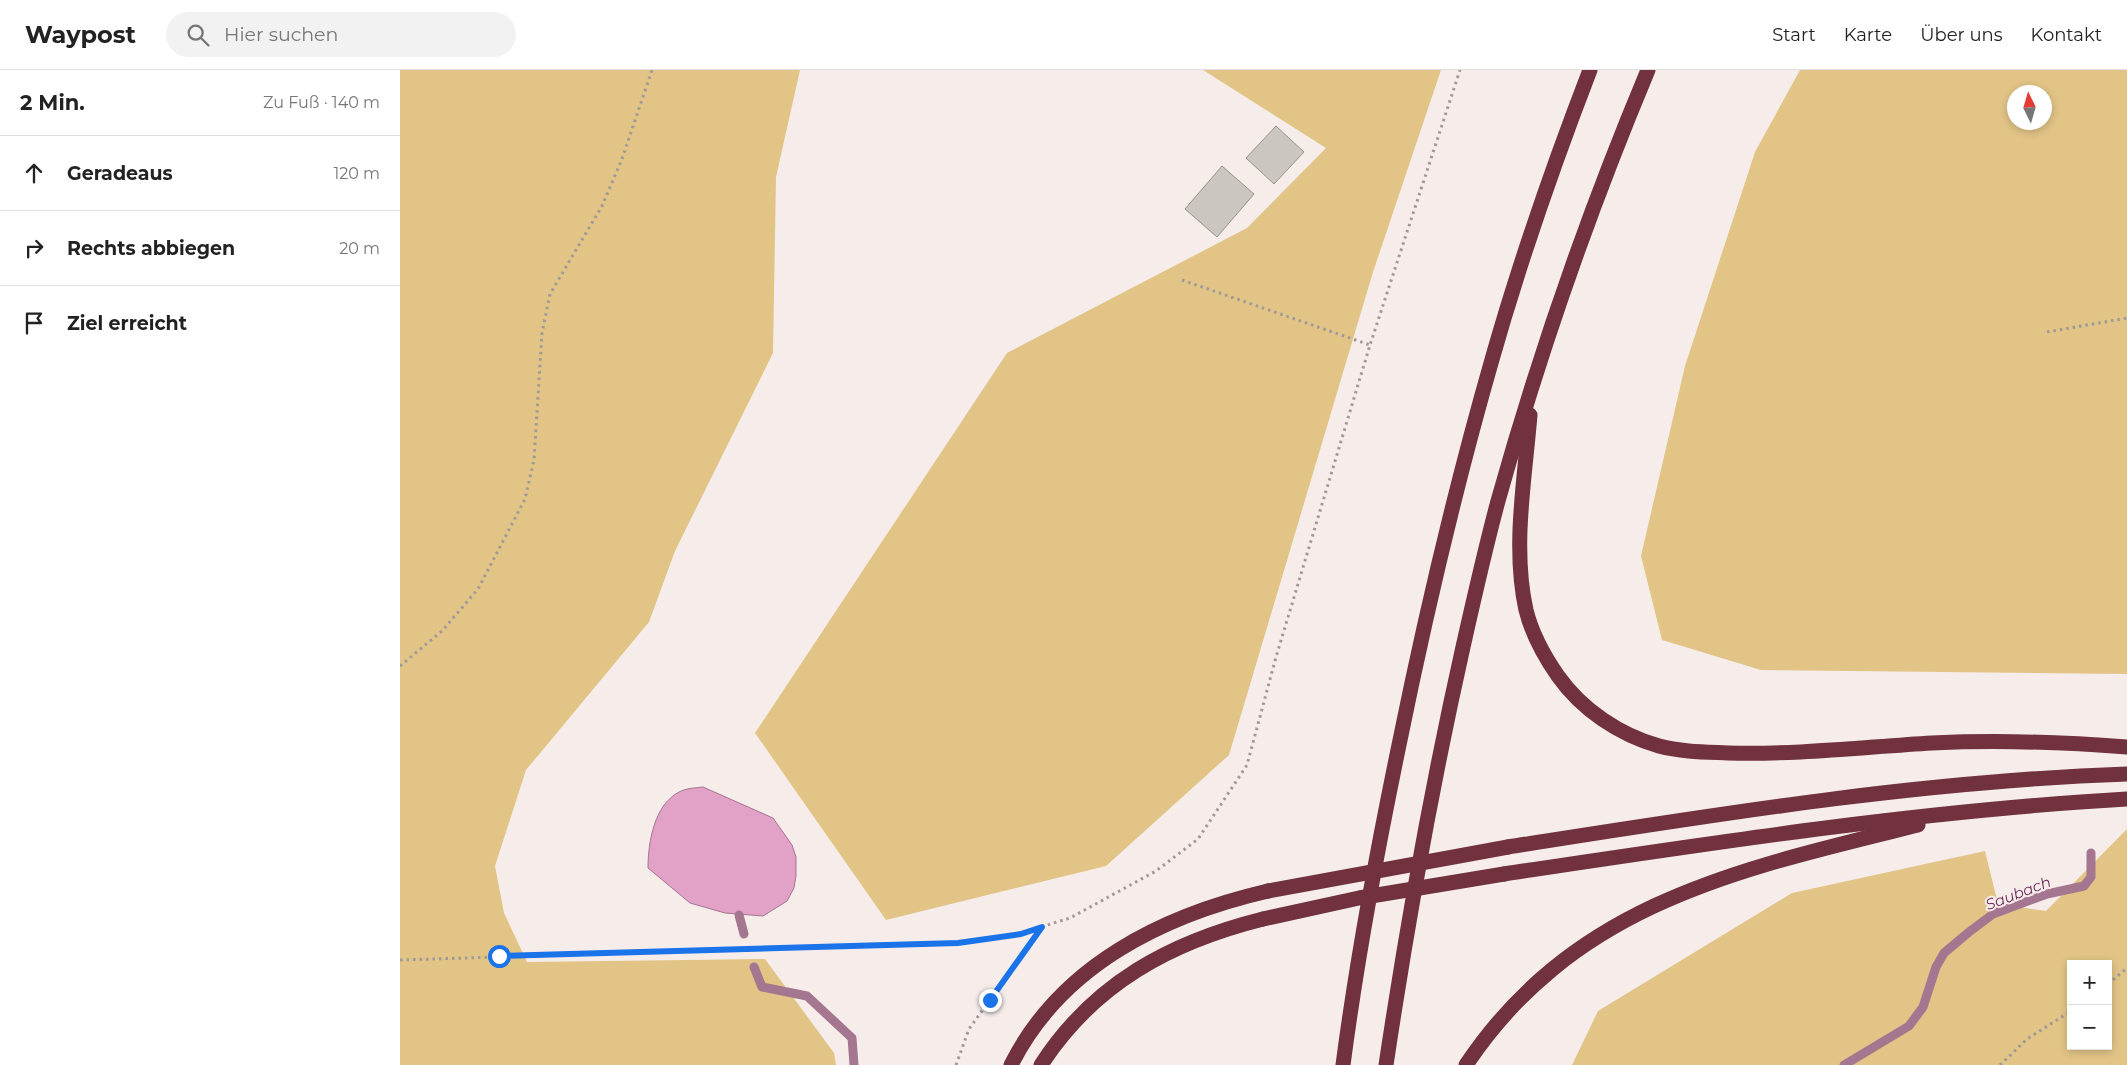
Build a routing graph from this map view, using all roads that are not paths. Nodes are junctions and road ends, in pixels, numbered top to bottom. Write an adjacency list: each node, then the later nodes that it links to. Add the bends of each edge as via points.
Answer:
1 (1590, 70): 8 (highway, via 1522,263 1456,493 1424,625 1388,800)
2 (1648, 70): 3 (highway, via 1608,165 1562,290)
3 (1533, 382): 4 (highway, via 1521,524 1521,569 1526,610 1540,648 1564,684 1594,714 1618,729 1660,746 1754,754 1934,743 2043,741); 13 (highway, via 1498,502 1453,691 1409,916)
4 (2127, 747)
5 (2127, 774): 9 (highway, bridge, via 1951,786 1710,816 1508,847 1235,898 1187,914 1141,936 1102,960 1071,985 1038,1021)
6 (2127, 799): 7 (highway)
7 (1975, 810): 10 (highway, bridge, via 1801,830 1504,874 1358,898 1263,919 1201,938 1134,971 1083,1012); 14 (highway, via 1749,868 1646,909 1593,939 1549,971 1501,1020)
8 (1348, 1021): 11 (highway); 12 (highway)
9 (1011, 1065)
10 (1041, 1065)
11 (1336, 1065)
12 (1343, 1065)
13 (1386, 1065)
14 (1466, 1065)

